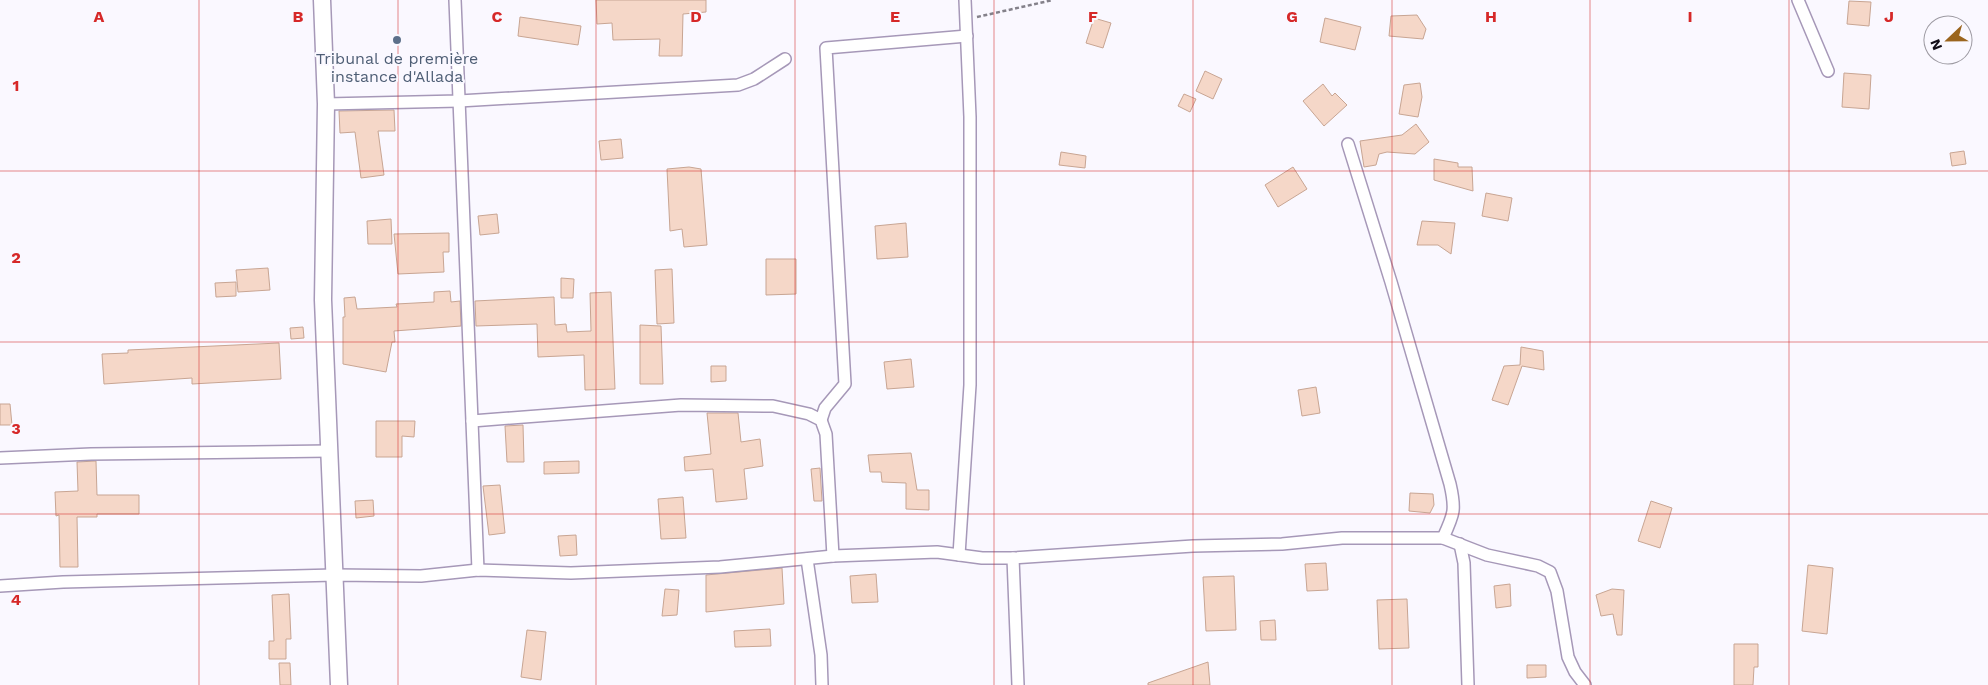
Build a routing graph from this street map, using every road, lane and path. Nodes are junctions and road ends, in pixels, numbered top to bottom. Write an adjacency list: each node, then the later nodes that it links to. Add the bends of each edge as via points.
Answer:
1 (322, 0): 11 (main road)
2 (455, 0): 10 (street)
3 (965, 0): 6 (street)
4 (1053, 0): 6 (path)
5 (1798, 0): 9 (street)
6 (966, 20): 7 (street)
7 (967, 36): 13 (street, via 826,48 845,384 825,408); 19 (street, via 970,385)
8 (784, 59): 10 (street, via 754,79 738,85)
9 (1828, 71)
10 (459, 101): 11 (street); 14 (street)
11 (326, 104): 15 (main road, via 323,300)
12 (1348, 144): 17 (street, via 1450,484 1455,507)
13 (821, 420): 14 (street, via 773,406 681,405); 20 (street, via 826,434)
14 (472, 421): 23 (street)
15 (330, 451): 16 (street); 24 (main road)
16 (0, 458)
17 (1442, 538): 18 (street); 21 (street, via 1342,538)
18 (1460, 544): 29 (street, via 1464,563); 30 (street, via 1550,572 1557,591 1568,657)
19 (958, 555): 20 (street, via 937,552); 21 (street)
20 (833, 556): 22 (street)
21 (1013, 558): 28 (street)
22 (807, 559): 23 (street, via 571,574); 27 (street, via 821,655)
23 (478, 570): 24 (street, via 421,576)
24 (336, 575): 25 (street); 26 (main road)
25 (0, 586)
26 (339, 685)
27 (822, 685)
28 (1018, 685)
29 (1468, 685)
30 (1585, 685)

